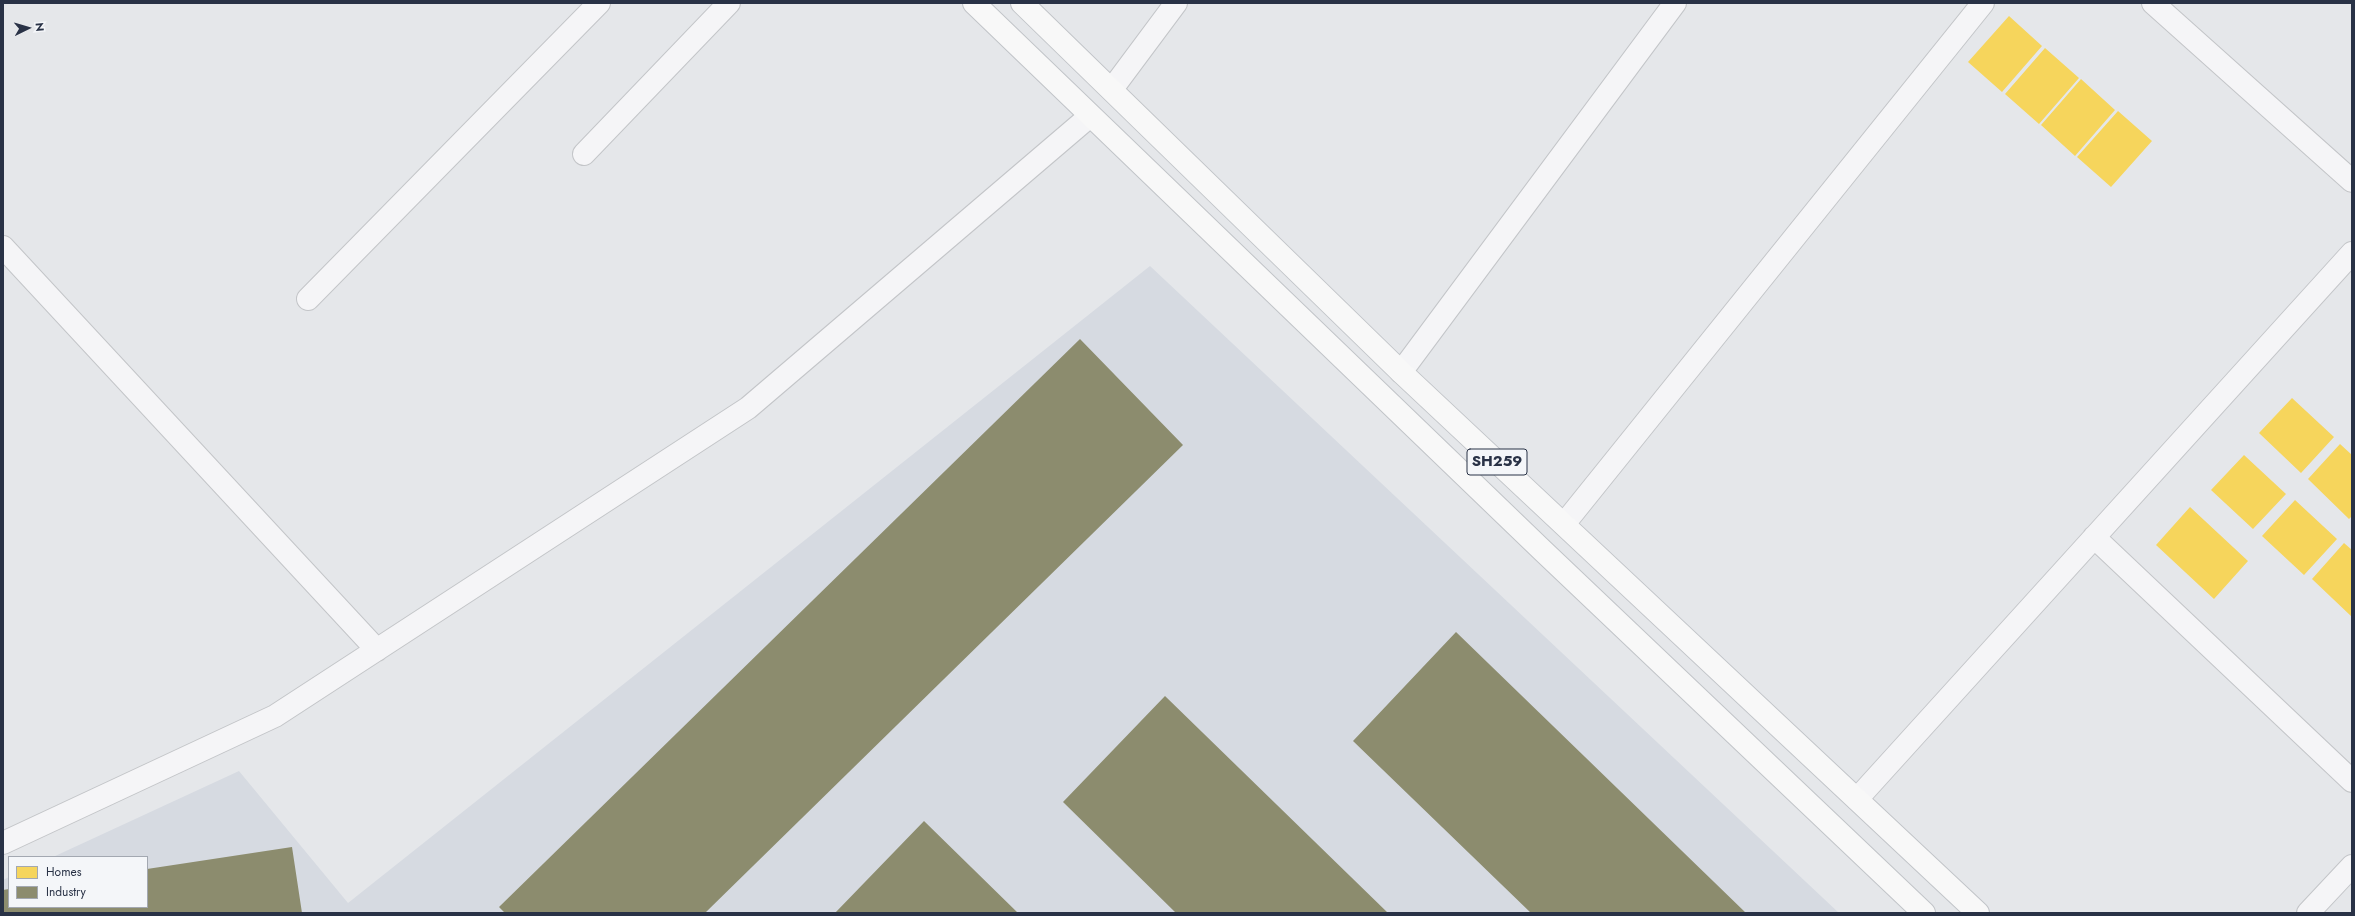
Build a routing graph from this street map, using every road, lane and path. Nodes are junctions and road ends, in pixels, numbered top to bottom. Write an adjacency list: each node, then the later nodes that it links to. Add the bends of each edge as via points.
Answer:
1 (599, 3): 15 (street)
2 (729, 3): 11 (street)
3 (974, 3): 10 (main road, SH259)
4 (1022, 3): 9 (main road, SH259)
5 (1176, 3): 9 (street)
6 (1675, 3): 16 (street)
7 (1983, 3): 17 (street)
8 (2153, 3): 12 (street)
9 (1112, 89): 16 (main road, SH259)
10 (1090, 116): 19 (street, via 748,408); 24 (main road, SH259)
11 (584, 154)
12 (2352, 180)
13 (3, 247): 19 (street)
14 (2352, 252): 18 (street)
15 (308, 299)
16 (1401, 372): 17 (main road, SH259)
17 (1564, 524): 21 (main road, SH259)
18 (2094, 537): 20 (street); 21 (street)
19 (377, 650): 22 (street, via 275,716)
20 (2352, 781)
21 (1857, 799): 25 (main road, SH259)
22 (3, 843)
23 (2352, 866): 26 (street)
24 (1924, 913)
25 (1978, 913)
26 (2308, 913)

